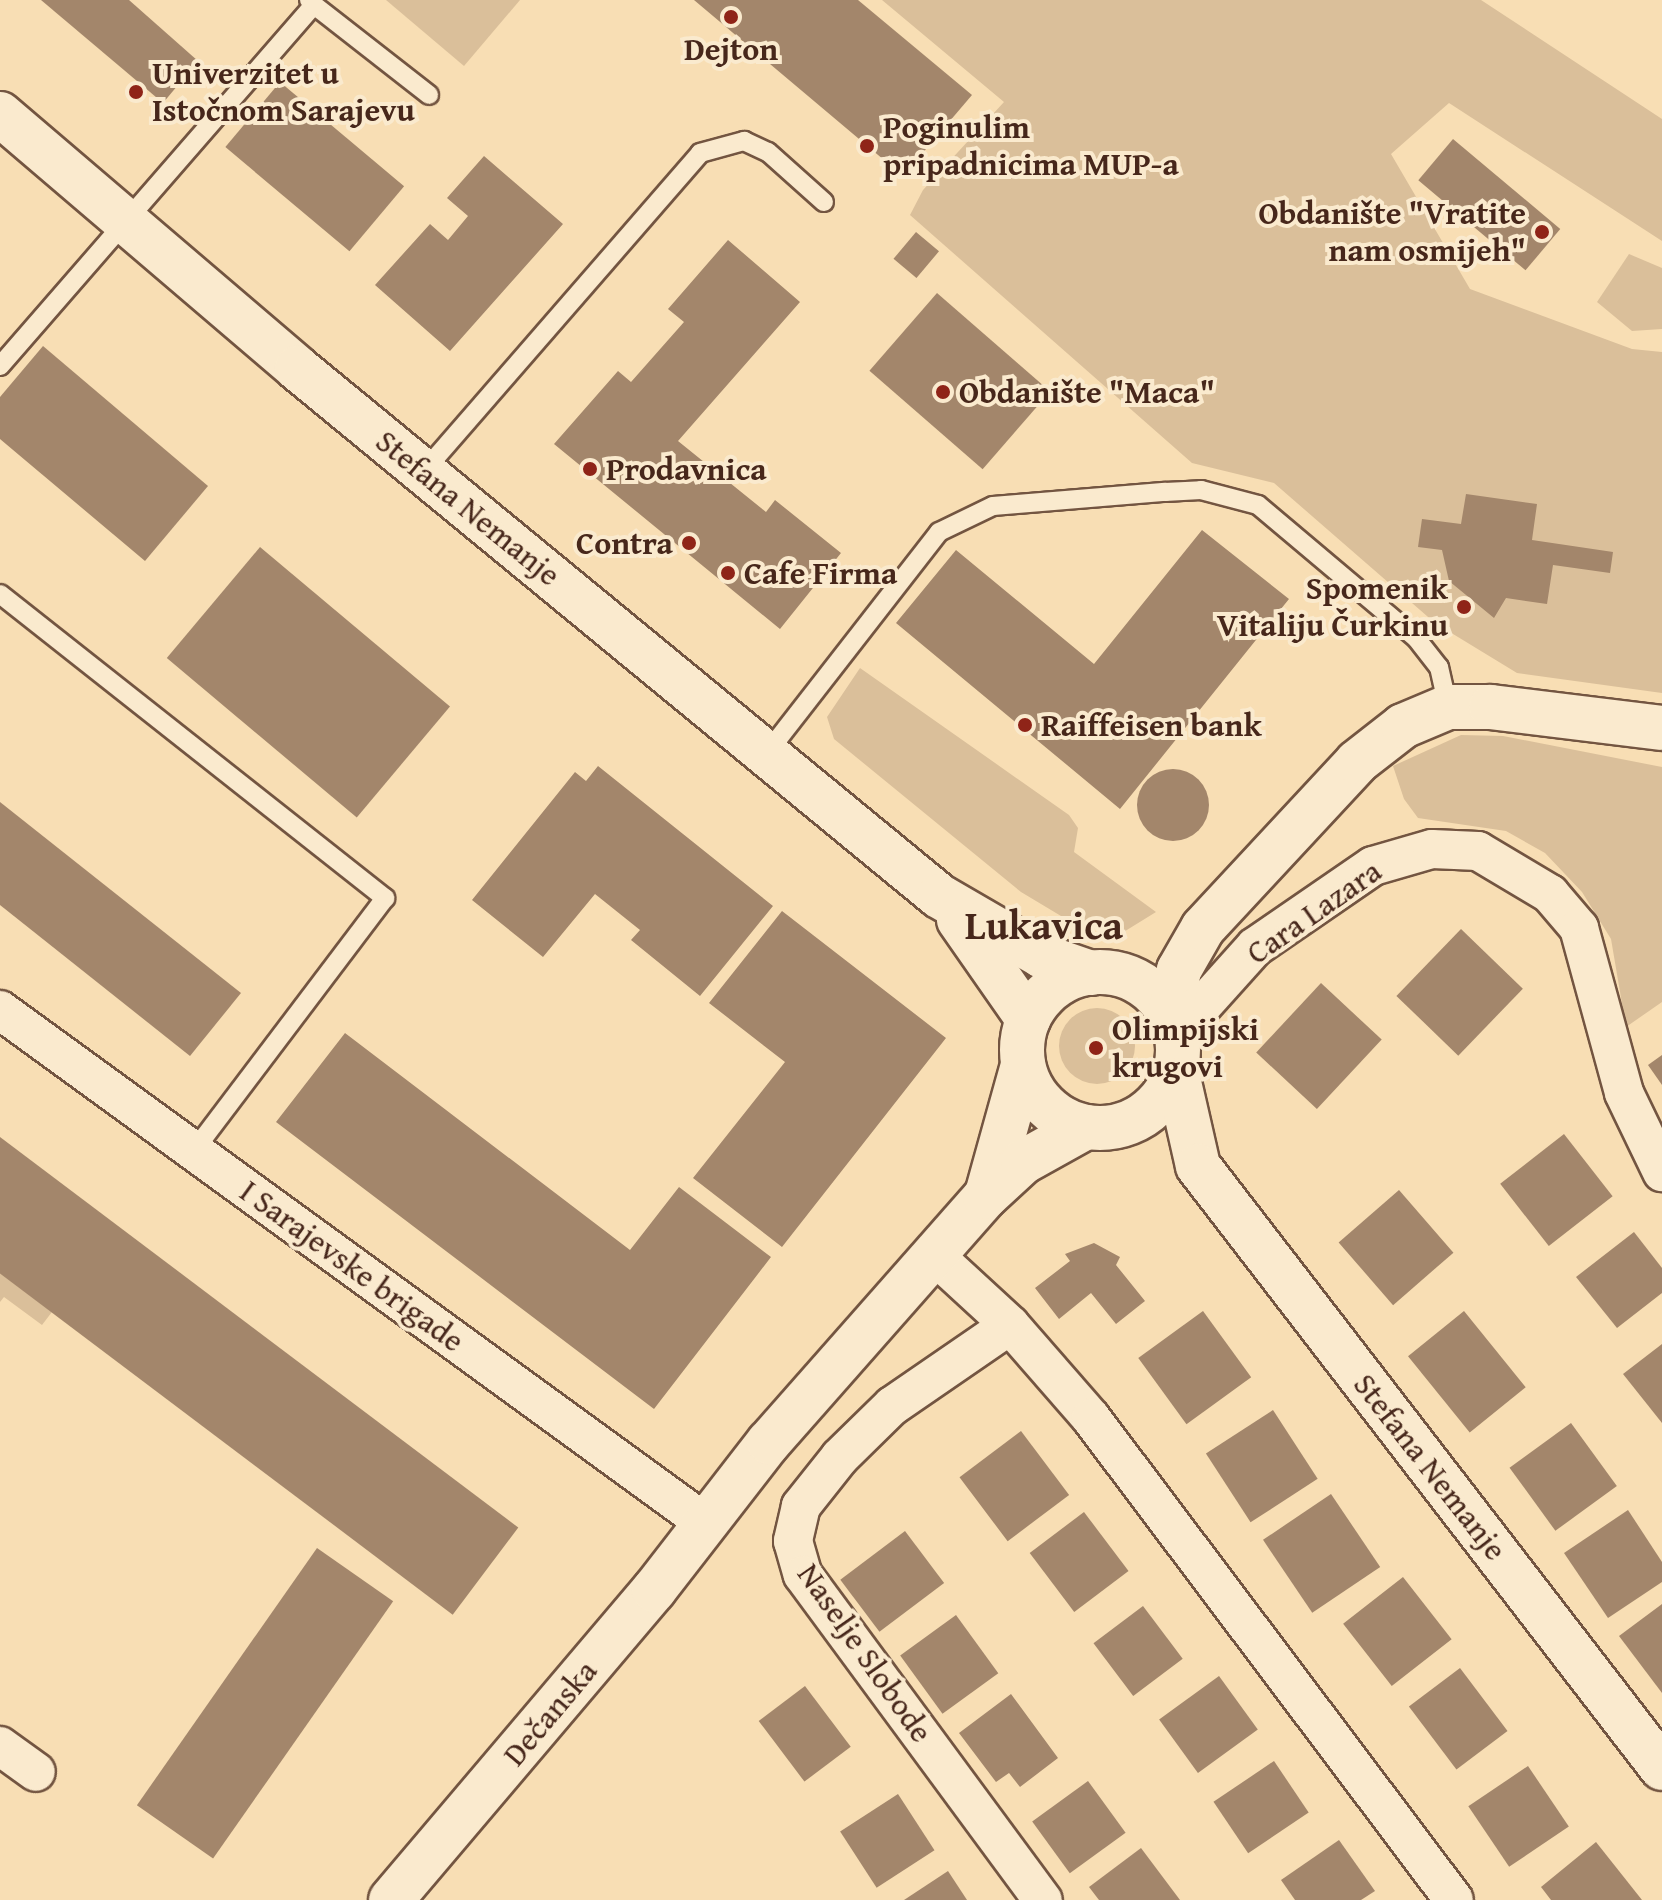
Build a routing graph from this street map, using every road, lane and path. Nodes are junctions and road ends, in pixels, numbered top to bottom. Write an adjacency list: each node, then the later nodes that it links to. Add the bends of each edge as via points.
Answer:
1 (311, 2): 2 (lane); 5 (lane)
2 (429, 95)
3 (0, 114): 5 (main road, Stefana Nemanje)
4 (824, 202): 7 (lane, via 768,152 744,141 700,153)
5 (123, 220): 6 (lane); 7 (main road, Stefana Nemanje)
6 (0, 366)
7 (424, 471): 11 (main road, Stefana Nemanje)
8 (0, 594): 20 (lane, via 385,898)
9 (1448, 707): 10 (main road, Cara Lazara, via 1542,711); 11 (lane, via 1439,667 1416,638 1258,505 1201,490 1165,492 993,506 939,532); 13 (main road, Cara Lazara, via 1403,726 1357,762)
10 (1662, 728)
11 (767, 753): 12 (main road, Stefana Nemanje)
12 (939, 896): 14 (main road, Stefana Nemanje, via 1042,956); 16 (main road, Stefana Nemanje, via 988,956)
13 (1203, 928): 14 (main road, Cara Lazara, via 1143,965); 17 (main road, Cara Lazara, via 1179,970)
14 (1103, 973): 16 (main road, via 1053,987); 17 (main road, via 1146,988)
15 (0, 1010): 20 (street, I Sarajevske brigade)
16 (1028, 1019): 18 (main road)
17 (1174, 1040): 19 (main road, via 1152,1108); 21 (main road, Stefana Nemanje); 22 (street, Cara Lazara, via 1255,947 1373,866 1432,849 1478,851 1550,894 1579,928 1624,1093)
18 (1023, 1065): 19 (main road, via 1045,1106); 23 (main road)
19 (1099, 1127): 21 (main road, Stefana Nemanje); 23 (main road, Dečanska, via 1023,1162)
20 (194, 1151): 26 (street, I Sarajevske brigade)
21 (1198, 1166): 28 (main road, Stefana Nemanje)
22 (1662, 1172)
23 (985, 1197): 24 (main road, Dečanska)
24 (934, 1255): 25 (street); 26 (main road, Dečanska)
25 (1010, 1325): 31 (street, Naselje Slobode, via 892,1406 840,1457 801,1506 793,1541 803,1575); 32 (street, via 1091,1418)
26 (704, 1522): 30 (main road, Dečanska)
27 (0, 1746): 29 (street)
28 (1662, 1768)
29 (36, 1772)
30 (391, 1900)
31 (1043, 1900)
32 (1454, 1900)

